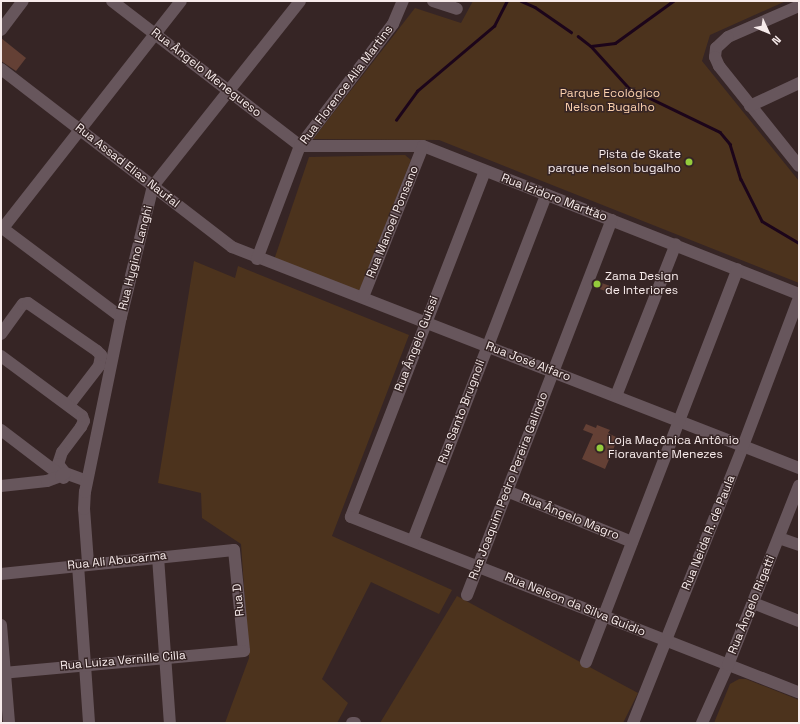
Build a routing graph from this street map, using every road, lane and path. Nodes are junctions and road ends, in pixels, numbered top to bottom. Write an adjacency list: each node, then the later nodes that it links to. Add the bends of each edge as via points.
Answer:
1 (23, 1): 9 (street)
2 (112, 1): 10 (street, Rua Ângelo Menegueso)
3 (180, 1): 10 (street)
4 (300, 1): 13 (street, Rua Hygino Langhi)
5 (402, 1): 16 (street, Rua Florence Alia Martins, via 393,24)
6 (434, 1): 8 (street)
7 (799, 6): 14 (street, via 728,37 716,48 714,57 719,66)
8 (457, 9)
9 (1, 30)
10 (155, 34): 13 (street, Rua Ângelo Menegueso); 15 (street)
11 (1, 69): 15 (street, Rua Assad Elias Naufal)
12 (799, 83): 14 (street)
13 (229, 91): 16 (street, Rua Ângelo Menegueso); 20 (street, Rua Hygino Langhi)
14 (750, 106): 18 (street)
15 (80, 130): 20 (street, Rua Assad Elias Naufal); 23 (street)
16 (300, 146): 17 (street, Rua Izidoro Marttão); 25 (street, Rua Florence Alia Martins)
17 (423, 146): 19 (street, Rua Izidoro Marttão); 28 (street, Rua Manoel Ponsano)
18 (799, 166)
19 (485, 171): 21 (street, Rua Izidoro Marttão); 31 (street, Rua Ângelo Guissi)
20 (153, 186): 25 (street, Rua Assad Elias Naufal, via 232,247); 30 (street, Rua Hygino Langhi)
21 (546, 195): 22 (street, Rua Izidoro Marttão); 33 (street, Rua Santo Brugnoli)
22 (612, 220): 24 (street, Rua Izidoro Marttão); 35 (street, Rua Joaquim Pedro Pereira Galindo)
23 (2, 228): 30 (street)
24 (676, 244): 26 (street, Rua Izidoro Marttão); 36 (street)
25 (257, 259): 28 (street, Rua José Alfaro)
26 (738, 269): 27 (street, Rua Izidoro Marttão); 38 (street)
27 (799, 294)
28 (363, 297): 31 (street, Rua José Alfaro)
29 (799, 298): 40 (street, Rua Neida R. de Paula)
30 (121, 317): 43 (street, Rua Hygino Langhi)
31 (425, 322): 33 (street, Rua José Alfaro); 47 (street, Rua Ângelo Guissi)
32 (1, 334): 37 (street, via 23,304 28,303 101,355 99,366)
33 (487, 346): 35 (street, Rua José Alfaro); 49 (street, Rua Santo Brugnoli)
34 (1, 356): 37 (street)
35 (553, 372): 36 (street, Rua José Alfaro); 46 (street, Rua Joaquim Pedro Pereira Galindo)
36 (616, 396): 38 (street, Rua José Alfaro)
37 (69, 405): 42 (street, via 84,421 58,458)
38 (679, 421): 40 (street, Rua José Alfaro); 50 (street)
39 (1, 430): 42 (street)
40 (743, 446): 41 (street, Rua José Alfaro); 62 (street, Rua Neida R. de Paula)
41 (799, 468)
42 (63, 474): 43 (street, via 74,485); 44 (street)
43 (87, 484): 54 (street, Rua Hygino Langhi)
44 (1, 486)
45 (799, 486): 48 (street, Rua Ângelo Rigatti)
46 (507, 491): 50 (street, Rua Ângelo Magro); 55 (street, Rua Joaquim Pedro Pereira Galindo)
47 (351, 517): 49 (street, Rua Nelson da Silva Guidio)
48 (779, 538): 51 (street); 58 (street, Rua Ângelo Rigatti)
49 (412, 540): 55 (street, Rua Nelson da Silva Guidio)
50 (632, 542): 59 (street)
51 (799, 546)
52 (234, 550): 53 (street, Rua Ali Abucarma); 63 (street, Rua D)
53 (158, 557): 54 (street, Rua Ali Abucarma); 64 (street)
54 (83, 564): 56 (street, Rua Ali Abucarma); 66 (street, Rua Hygino Langhi)
55 (478, 566): 57 (street, Rua Joaquim Pedro Pereira Galindo); 59 (street, Rua Nelson da Silva Guidio)
56 (1, 574)
57 (467, 595)
58 (753, 603): 60 (street); 67 (street, Rua Ângelo Rigatti)
59 (604, 616): 62 (street, Rua Nelson da Silva Guidio); 65 (street)
60 (799, 621)
61 (1, 625): 68 (street)
62 (666, 641): 67 (street, Rua Nelson da Silva Guidio); 73 (street, Rua Neida R. de Paula)
63 (244, 651): 64 (street, Rua Luiza Vernille Cilla)
64 (166, 658): 66 (street, Rua Luiza Vernille Cilla); 72 (street)
65 (586, 662)
66 (84, 665): 68 (street, Rua Luiza Vernille Cilla); 71 (street, Rua Hygino Langhi)
67 (728, 666): 69 (street, Rua Nelson da Silva Guidio); 74 (street, Rua Ângelo Rigatti)
68 (3, 673): 70 (street)
69 (799, 693)
70 (9, 723)
71 (89, 723)
72 (170, 723)
73 (633, 723)
74 (702, 723)

